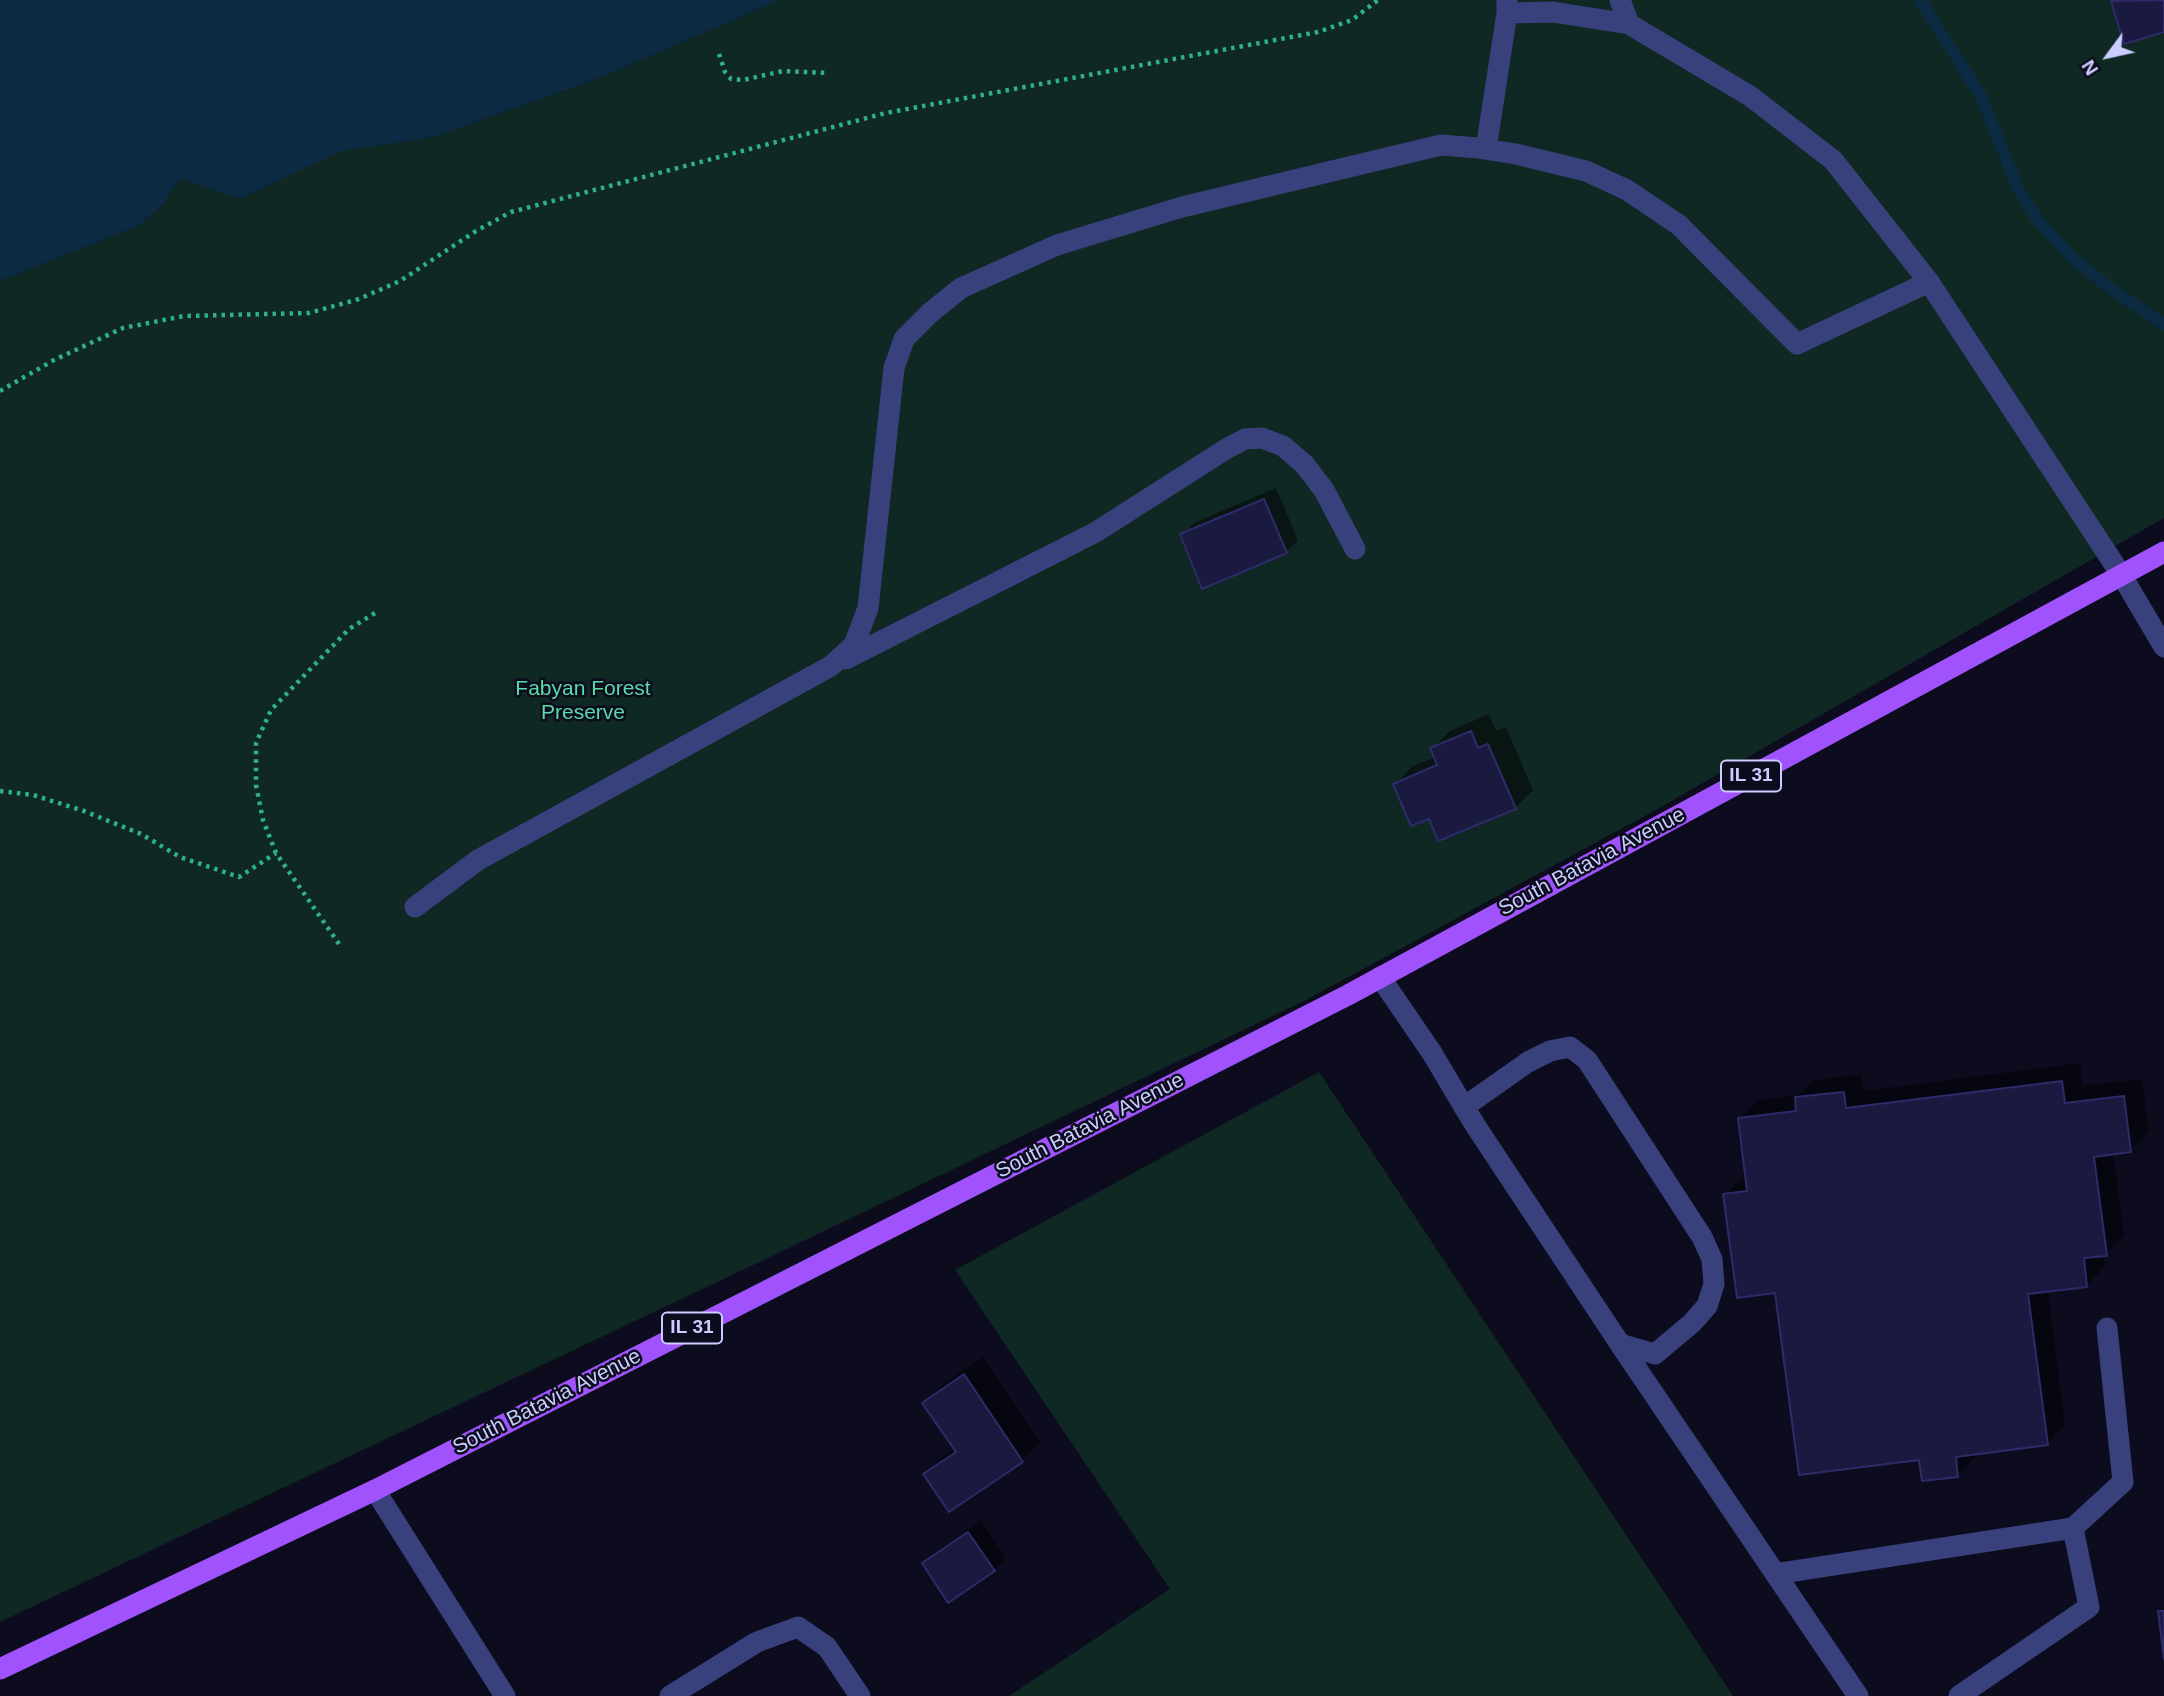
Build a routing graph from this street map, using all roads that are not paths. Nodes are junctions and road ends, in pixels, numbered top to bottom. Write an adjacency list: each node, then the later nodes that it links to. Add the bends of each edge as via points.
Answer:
1 (1620, 0): 3 (lane)
2 (1507, 6): 3 (lane); 4 (lane)
3 (1629, 24): 5 (lane, via 1750,96 1833,160)
4 (1486, 149): 5 (lane, via 1586,172 1627,190 1679,225 1797,344); 10 (lane, via 1441,145 1182,207 1057,245 961,288 904,339 894,368 868,608 854,645)
5 (1929, 282): 8 (lane)
6 (1355, 550): 10 (lane, via 1324,490 1304,464 1283,446 1262,438 1245,439 1096,531)
7 (2164, 552): 8 (main road, South Batavia Avenue / IL 31)
8 (2122, 576): 9 (lane); 12 (main road, South Batavia Avenue / IL 31)
9 (2164, 648)
10 (831, 666): 11 (lane, via 478,860)
11 (415, 907)
12 (1380, 977): 13 (lane); 16 (main road, South Batavia Avenue / IL 31)
13 (1464, 1107): 15 (lane); 15 (lane, via 1550,1051 1570,1047 1587,1060 1712,1259 1713,1284 1707,1306 1692,1324 1655,1354)
14 (2107, 1328): 17 (lane, via 2123,1482)
15 (1620, 1344): 18 (lane)
16 (374, 1490): 19 (main road, South Batavia Avenue / IL 31); 20 (lane)
17 (2073, 1528): 18 (lane); 24 (lane, via 2089,1607)
18 (1775, 1573): 23 (lane)
19 (0, 1669)
20 (505, 1696)
21 (670, 1696): 22 (lane, via 757,1642 798,1627 827,1647)
22 (860, 1696)
23 (1858, 1696)
24 (1959, 1696)

